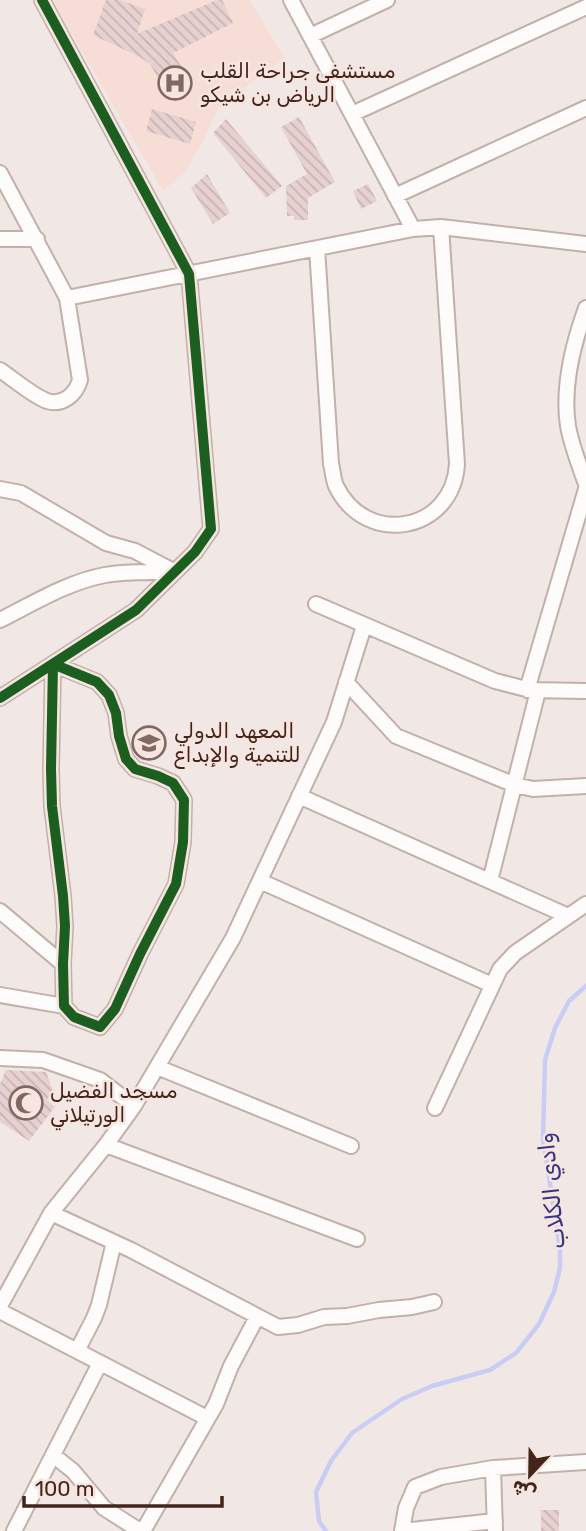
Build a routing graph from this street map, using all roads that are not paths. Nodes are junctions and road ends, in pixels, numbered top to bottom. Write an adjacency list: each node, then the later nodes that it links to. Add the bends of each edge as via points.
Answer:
1 (41, 0): 16 (street)
2 (291, 0): 5 (street)
3 (387, 0): 5 (street)
4 (586, 7): 7 (street)
5 (310, 36): 7 (street)
6 (586, 108): 9 (street)
7 (352, 114): 9 (street)
8 (0, 173): 13 (street)
9 (395, 196): 11 (street)
10 (441, 227): 11 (street); 14 (street); 15 (street, via 457,476 438,507 404,524 390,525 362,516 335,483)
11 (413, 229): 15 (street)
12 (0, 239): 13 (street)
13 (37, 239): 17 (street)
14 (586, 244)
15 (317, 248): 16 (street)
16 (190, 274): 17 (street); 22 (street, via 211,529)
17 (67, 298): 19 (street, via 80,380 77,390 59,402 48,401)
18 (586, 308): 20 (street, via 572,352 567,392 568,427)
19 (0, 370)
20 (586, 487): 28 (street)
21 (0, 489): 22 (street, via 20,493 106,543 135,551)
22 (175, 572): 24 (street, via 107,574 85,580); 26 (street, via 136,610)
23 (316, 604): 25 (street)
24 (0, 620)
25 (364, 626): 27 (street); 28 (street, via 495,681)
26 (53, 664): 30 (street); 39 (street, via 52,806 63,896); 42 (street, via 97,682 116,713 126,759 135,769 173,783 184,800 176,884 115,1009 100,1027 74,1017)
27 (346, 682): 31 (street, via 396,736); 33 (street, via 334,722)
28 (532, 690): 29 (street); 31 (street)
29 (586, 691)
30 (0, 698)
31 (514, 785): 32 (street, via 533,789); 35 (street)
32 (586, 786)
33 (299, 796): 34 (street); 35 (street)
34 (260, 881): 40 (street); 44 (street, via 233,938)
35 (490, 881): 38 (street)
36 (586, 904): 38 (street)
37 (0, 911): 39 (street)
38 (568, 916): 40 (street, via 515,953)
39 (63, 964): 42 (street)
40 (492, 985): 46 (street)
41 (0, 995): 42 (street)
42 (64, 1006)
43 (0, 1058): 45 (street, via 43,1060 100,1080)
44 (157, 1067): 45 (street); 48 (street)
45 (134, 1105): 47 (street)
46 (435, 1108)
47 (106, 1145): 49 (street); 50 (street)
48 (351, 1146)
49 (51, 1213): 51 (street); 53 (street)
50 (357, 1240)
51 (114, 1242): 54 (street); 55 (street, via 99,1305)
52 (434, 1302): 54 (street, via 278,1327)
53 (0, 1308): 55 (street)
54 (257, 1317): 57 (street)
55 (77, 1351): 56 (street)
56 (100, 1363): 57 (street); 58 (street)
57 (207, 1418): 63 (street)
58 (53, 1455): 62 (street); 63 (street, via 104,1508)
59 (586, 1462): 60 (street)
60 (493, 1468): 61 (street); 64 (street, via 441,1477 415,1487 405,1508)
61 (495, 1526): 64 (street)
62 (14, 1531)
63 (141, 1531)
64 (402, 1531)

